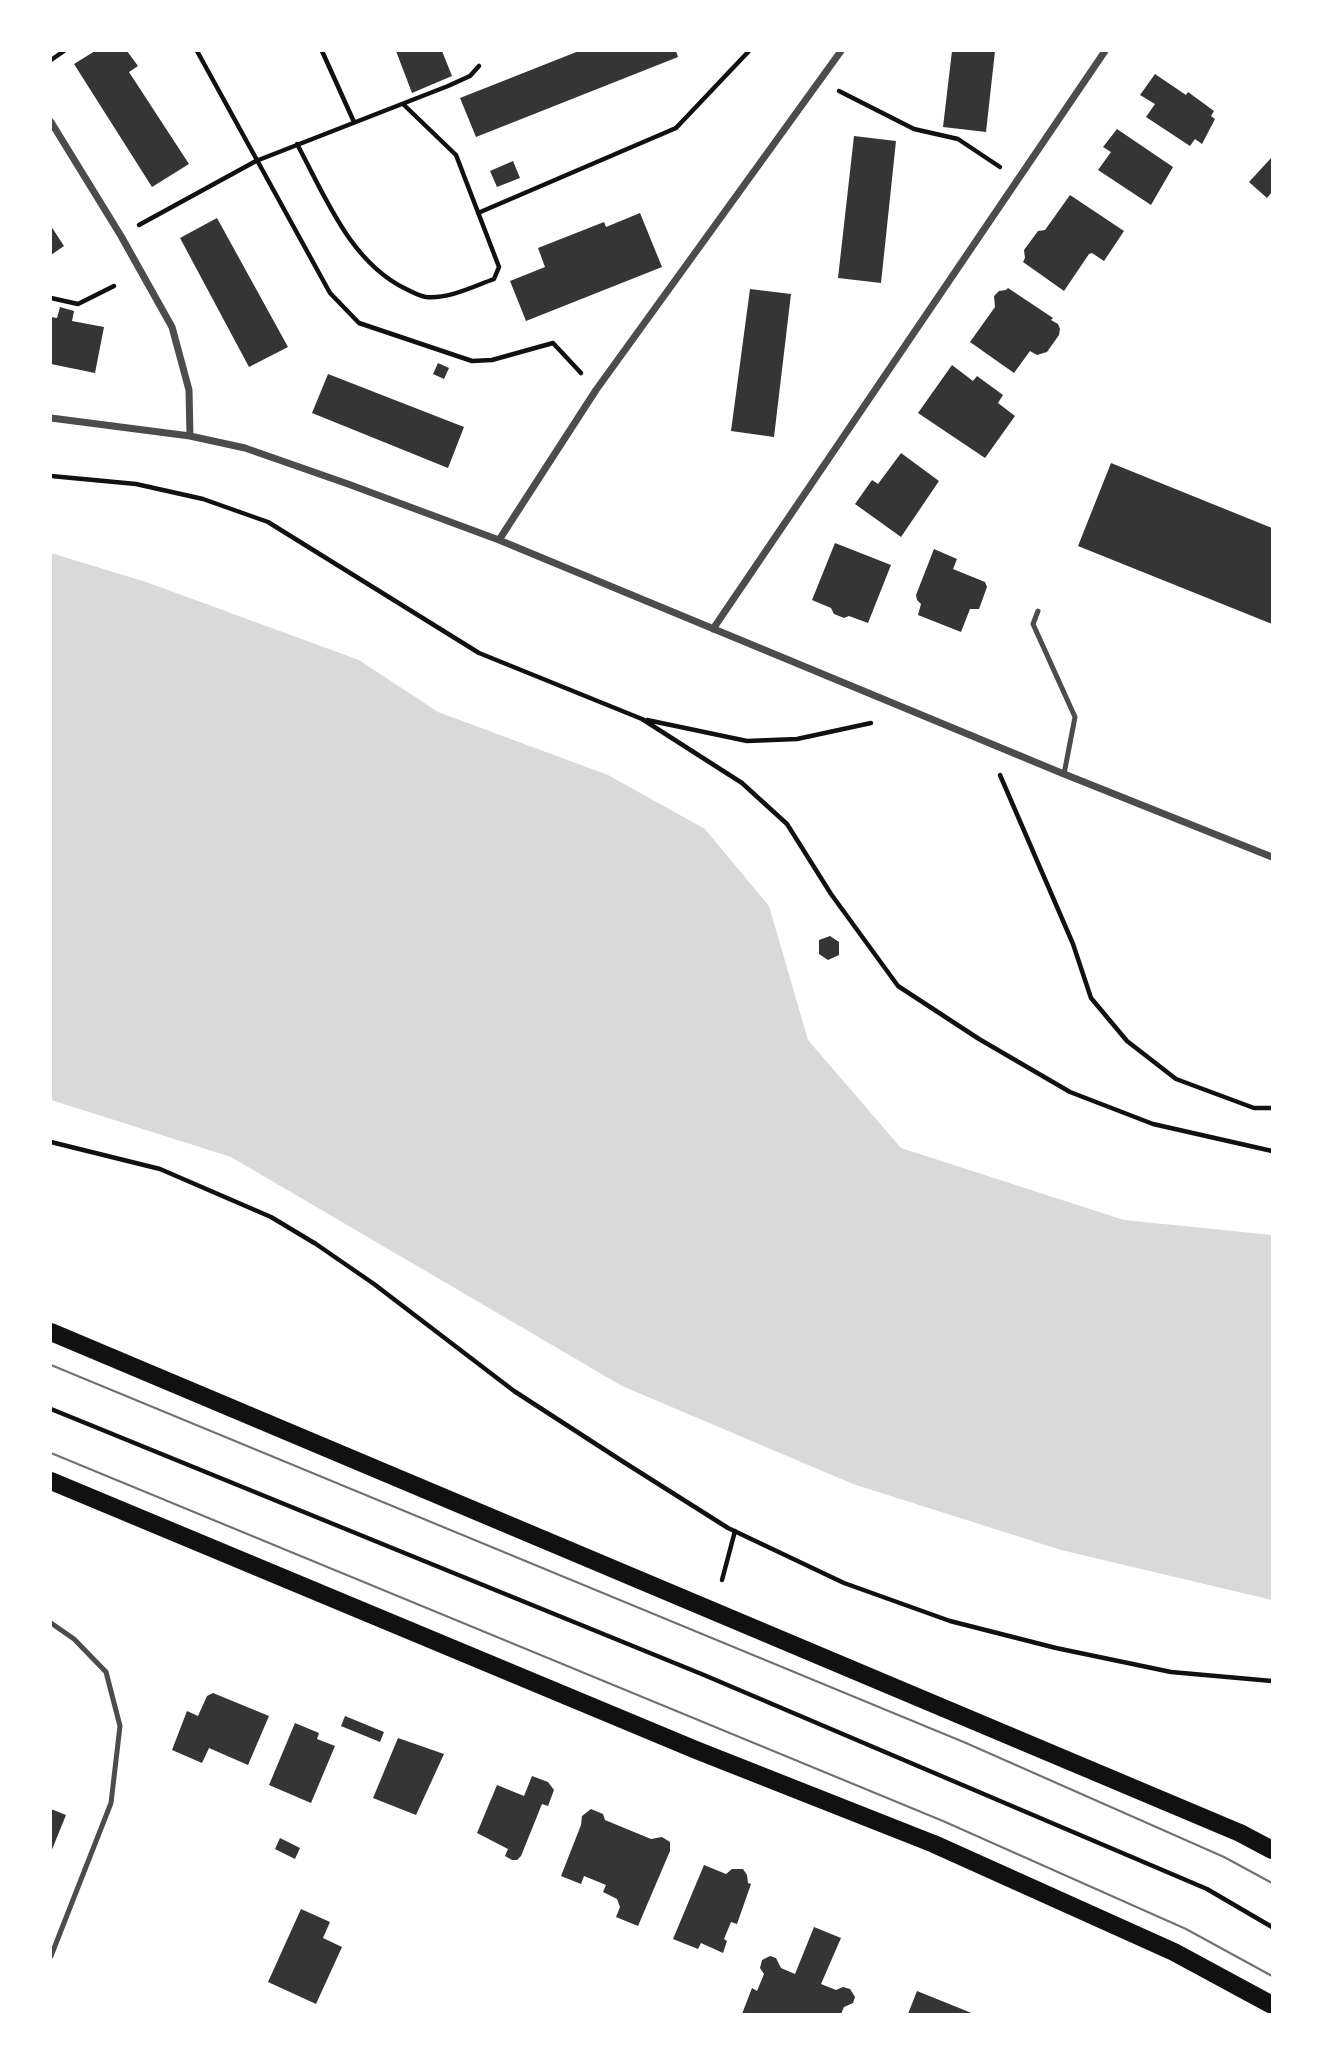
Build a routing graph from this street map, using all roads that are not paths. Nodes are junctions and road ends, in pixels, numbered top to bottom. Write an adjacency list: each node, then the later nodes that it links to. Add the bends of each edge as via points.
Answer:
1 (841, 51): 6 (street, via 596,390)
2 (1105, 51): 8 (street)
3 (51, 122): 5 (street, via 172,327 189,390)
4 (51, 418): 5 (street)
5 (190, 436): 6 (street, via 245,448)
6 (499, 540): 8 (street)
7 (1038, 611): 9 (lane, via 1033,624 1075,718)
8 (713, 629): 9 (street)
9 (1065, 774): 10 (street)
10 (1272, 857)
11 (51, 1332): 14 (main road, via 1228,1827)
12 (51, 1481): 16 (main road, via 696,1750 934,1844 1174,1952)
13 (51, 1623): 15 (lane, via 106,1672 120,1726 111,1803)
14 (1272, 1850)
15 (51, 1956)
16 (1272, 2005)

